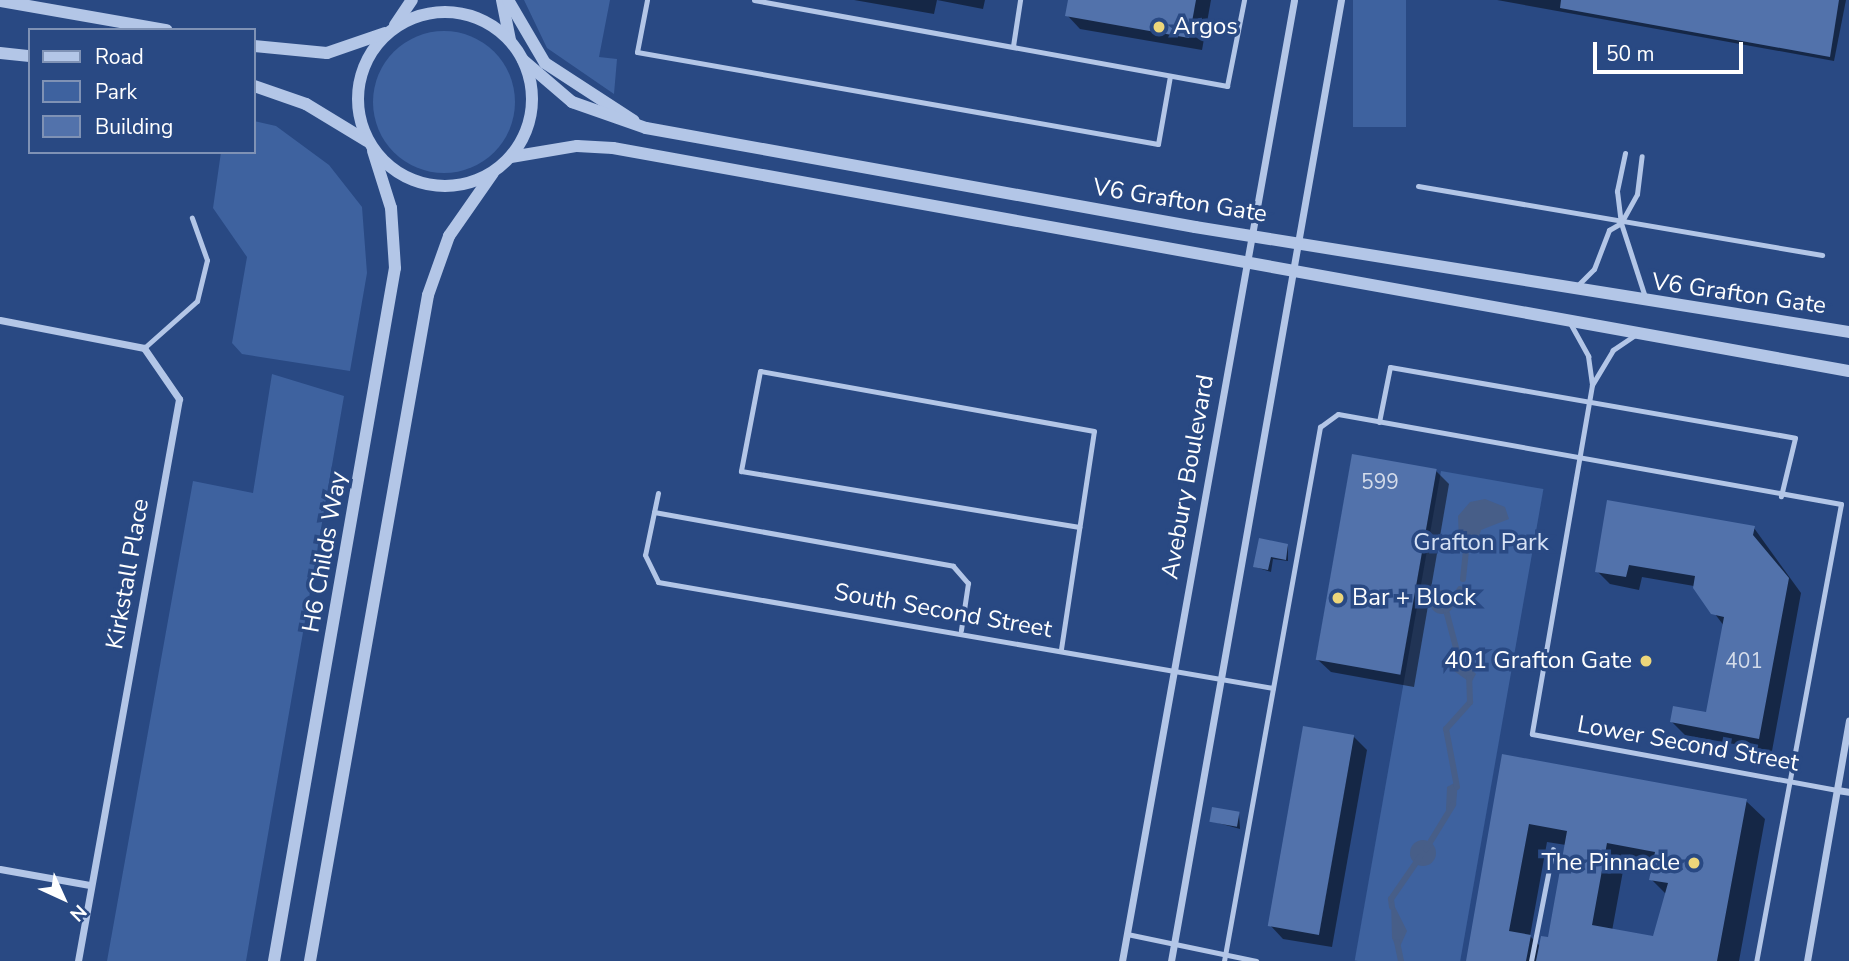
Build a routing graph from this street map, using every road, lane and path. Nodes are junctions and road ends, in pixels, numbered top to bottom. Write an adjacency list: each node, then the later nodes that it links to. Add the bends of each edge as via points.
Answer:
1 (412, 0): 12 (street)
2 (502, 0): 13 (street)
3 (508, 0): 21 (street, via 545,63)
4 (647, 0): 19 (lane, via 638,52 1158,144)
5 (754, 0): 14 (lane)
6 (1020, 0): 14 (lane)
7 (1244, 0): 19 (lane, via 1227,86)
8 (1294, 0): 30 (street, Avebury Boulevard)
9 (1341, 0): 31 (street)
10 (0, 1): 11 (street)
11 (155, 28)
12 (391, 30): 13 (street, via 416,16 454,13 490,24); 15 (street, via 327,52); 22 (street, via 372,50 357,95)
13 (510, 40): 18 (street)
14 (1013, 46): 19 (lane)
15 (256, 47)
16 (0, 53): 17 (street)
17 (28, 56)
18 (523, 60): 21 (street, V6 Grafton Gate, via 572,102); 25 (street, via 532,110)
19 (1170, 76)
20 (256, 87): 22 (street, via 306,104)
21 (646, 128): 30 (street, V6 Grafton Gate)
22 (370, 146): 26 (street, via 392,170 442,187); 67 (street, H6 Childs Way, via 391,208 395,252)
23 (1625, 153): 29 (lane, via 1617,191)
24 (1642, 156): 29 (lane, via 1637,194)
25 (512, 157): 26 (street); 33 (street, V6 Grafton Gate, via 577,146 612,148)
26 (493, 173): 68 (street, via 442,250 415,363)
27 (1418, 186): 29 (lane)
28 (192, 218): 41 (lane, via 207,260 197,301)
29 (1621, 223): 32 (lane); 35 (lane, via 1609,230 1594,269); 36 (lane)
30 (1251, 234): 31 (street, V6 Grafton Gate); 33 (street, Avebury Boulevard)
31 (1300, 240): 34 (street); 35 (street, V6 Grafton Gate)
32 (1822, 255)
33 (1246, 266): 34 (street, V6 Grafton Gate); 53 (street, Avebury Boulevard)
34 (1294, 275): 38 (street, V6 Grafton Gate); 54 (street)
35 (1574, 289): 36 (street, V6 Grafton Gate)
36 (1648, 302): 39 (street, V6 Grafton Gate)
37 (0, 320): 41 (street)
38 (1570, 323): 40 (street, V6 Grafton Gate); 43 (lane, via 1588,356)
39 (1849, 332)
40 (1637, 334): 42 (street, V6 Grafton Gate); 43 (lane, via 1613,350)
41 (144, 348): 62 (street, Kirkstall Place, via 179,398)
42 (1849, 371)
43 (1592, 385): 44 (lane)
44 (1589, 402): 45 (lane, via 1390,367); 46 (lane); 48 (lane, via 1796,438)
45 (1380, 422): 46 (lane); 55 (lane, via 1338,414 1320,428)
46 (1578, 459): 48 (lane); 57 (lane, Lower Second Street, via 1532,734)
47 (658, 493): 49 (lane)
48 (1781, 496): 57 (lane, via 1841,504)
49 (654, 512): 51 (lane, via 953,566 968,583); 51 (lane, South Second Street, via 645,555 658,582)
50 (1079, 527): 50 (lane, via 1094,431 760,371 741,471); 52 (lane)
51 (961, 630): 52 (lane, South Second Street)
52 (1061, 649): 53 (lane, South Second Street)
53 (1173, 671): 54 (lane, South Second Street); 63 (street, Avebury Boulevard)
54 (1222, 679): 55 (lane, South Second Street); 64 (street)
55 (1273, 688): 65 (lane)
56 (1849, 721): 58 (street)
57 (1787, 780): 58 (lane, Lower Second Street); 73 (lane)
58 (1837, 790): 59 (street); 74 (street)
59 (1849, 792)
60 (1553, 849): 72 (lane)
61 (0, 869): 62 (street)
62 (90, 885): 66 (street, Kirkstall Place)
63 (1127, 934): 64 (lane); 69 (street, Avebury Boulevard)
64 (1174, 944): 65 (lane); 70 (street)
65 (1224, 958): 71 (lane)
66 (78, 961)
67 (274, 961)
68 (310, 961)
69 (1122, 961)
70 (1171, 961)
71 (1256, 961)
72 (1531, 961)
73 (1756, 961)
74 (1807, 961)

